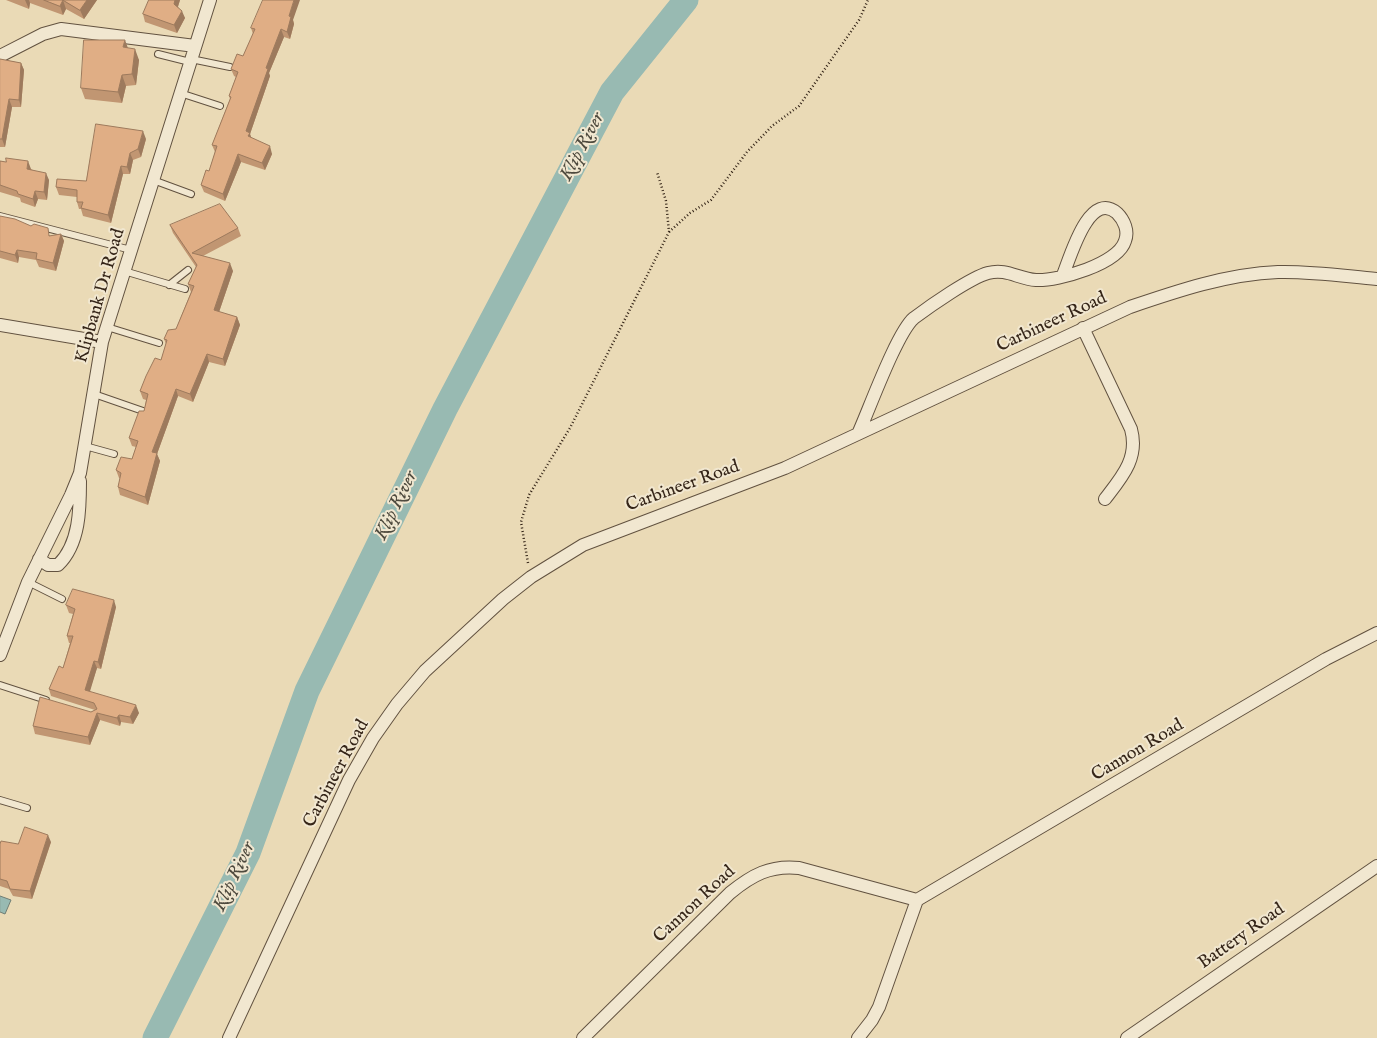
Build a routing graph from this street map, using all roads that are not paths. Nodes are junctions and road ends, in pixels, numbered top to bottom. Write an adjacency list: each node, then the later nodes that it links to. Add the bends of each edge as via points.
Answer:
1 (210, 0): 2 (street, Klipbank Dr Road)
2 (195, 46): 4 (street, via 61,29 43,34); 5 (street, Klipbank Dr Road)
3 (158, 54): 5 (lane)
4 (0, 56)
5 (190, 61): 6 (lane); 7 (street, Klipbank Dr Road)
6 (230, 67)
7 (180, 93): 8 (lane); 9 (street, Klipbank Dr Road)
8 (220, 106)
9 (153, 180): 10 (lane); 12 (street, Klipbank Dr Road)
10 (191, 194)
11 (0, 216): 12 (lane)
12 (131, 250): 14 (street, Klipbank Dr Road)
13 (188, 270): 17 (lane)
14 (124, 271): 17 (lane); 20 (street, Klipbank Dr Road)
15 (1064, 275): 15 (street, via 1096,265 1120,250 1126,230 1116,213 1099,210 1088,218); 26 (street, via 1038,280 1010,272 987,273 914,318 901,336)
16 (1377, 279): 21 (street, Carbineer Road, via 1300,273 1255,274 1177,291)
17 (169, 285): 18 (lane)
18 (185, 289)
19 (0, 325): 22 (street)
20 (107, 327): 22 (street, Klipbank Dr Road); 23 (lane)
21 (1083, 328): 26 (street, Carbineer Road); 30 (street, via 1132,429 1135,443 1128,467)
22 (102, 342): 24 (street, Klipbank Dr Road)
23 (159, 342)
24 (94, 394): 25 (lane); 27 (street, Klipbank Dr Road)
25 (143, 411)
26 (858, 434): 42 (street, Carbineer Road, via 786,468 583,545 531,577 503,599 426,671 397,704 349,780)
27 (85, 446): 28 (lane); 29 (street, Klipbank Dr Road)
28 (114, 454)
29 (80, 473): 31 (street, Klipbank Dr Road); 31 (street, via 80,513 70,546 58,565 48,565)
30 (1105, 499)
31 (39, 559): 32 (street, Klipbank Dr Road)
32 (28, 582): 33 (lane); 35 (street, Klipbank Dr Road)
33 (62, 599)
34 (1377, 633): 41 (street, Cannon Road, via 1326,659)
35 (0, 655)
36 (0, 685): 37 (lane)
37 (52, 702)
38 (0, 800): 39 (lane)
39 (27, 808)
40 (1377, 866): 45 (street, Battery Road)
41 (917, 900): 43 (street, Cannon Road, via 799,868 784,866 761,872 730,893); 44 (street, via 879,1007)
42 (228, 1038)
43 (582, 1038)
44 (858, 1038)
45 (1127, 1038)

